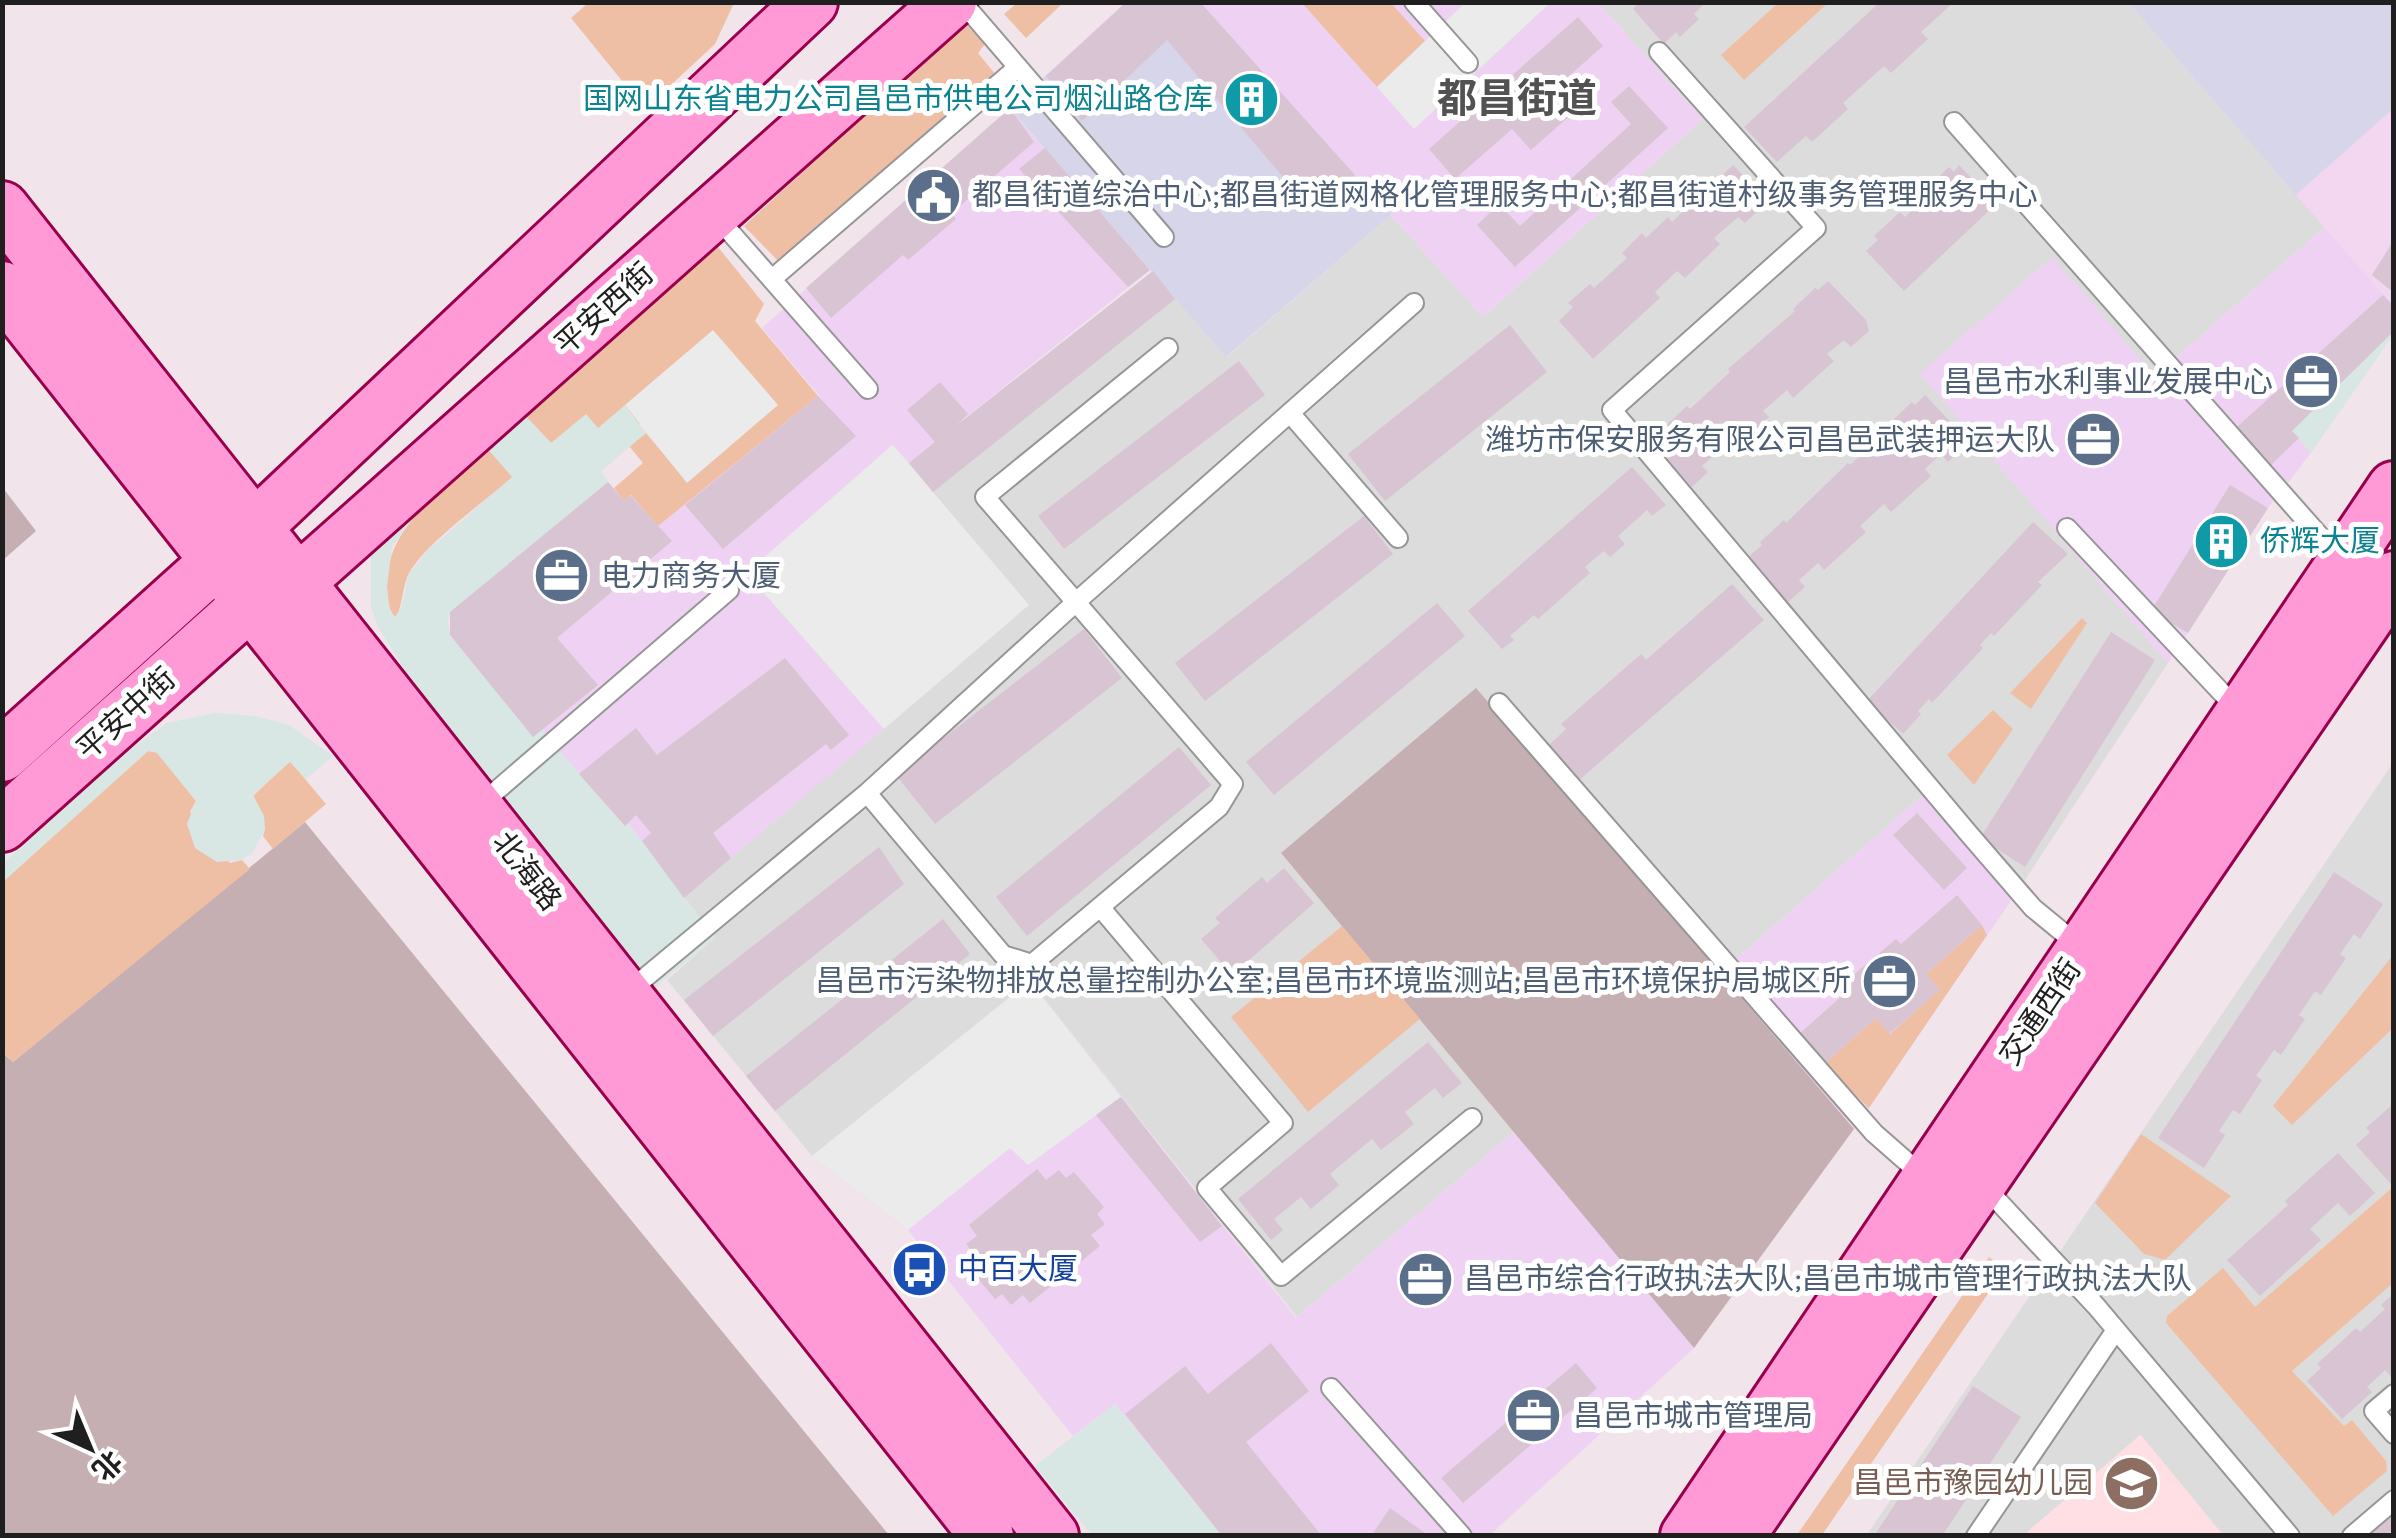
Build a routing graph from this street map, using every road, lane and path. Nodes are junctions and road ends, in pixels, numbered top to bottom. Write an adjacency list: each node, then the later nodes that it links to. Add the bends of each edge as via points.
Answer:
1 (811, 2): 21 (main road)
2 (950, 2): 10 (main road, 平安西街)
3 (962, 2): 7 (lane)
4 (1414, 2): 6 (lane)
5 (1658, 52): 35 (lane, via 1816,228 1612,410 2033,908)
6 (1468, 63)
7 (1018, 66): 11 (lane); 12 (lane)
8 (1954, 122): 22 (lane)
9 (2, 208): 21 (main road, 北海路)
10 (713, 212): 12 (lane); 24 (main road, 平安西街)
11 (1164, 237)
12 (772, 279): 16 (lane)
13 (2, 288): 21 (main road, 北海路)
14 (1414, 303): 17 (lane)
15 (1168, 348): 26 (lane, via 985,497)
16 (868, 389)
17 (1290, 412): 20 (lane); 26 (lane)
18 (2394, 488): 22 (main road, 交通西街)
19 (2067, 528): 29 (lane)
20 (1398, 538)
21 (237, 544): 24 (main road, 北海路); 27 (main road, 北海路); 30 (main road, 平安中街)
22 (2343, 563): 29 (main road, 交通西街)
23 (2394, 578): 39 (main road, 交通西街)
24 (298, 582): 27 (main road, 平安西街); 32 (main road, 北海路)
25 (729, 590): 32 (lane)
26 (1076, 602): 31 (lane); 34 (lane, via 1233,784 1220,807)
27 (250, 603): 33 (main road, 平安中街); 45 (main road, 北海路)
28 (1499, 703): 38 (lane, via 1874,1133)
29 (2242, 714): 35 (main road, 交通西街)
30 (2, 754)
31 (867, 792): 34 (lane, via 1003,955 1032,964); 36 (lane)
32 (477, 808): 36 (main road, 北海路)
33 (2, 825)
34 (1100, 907): 37 (lane, via 1283,1123 1207,1188 1281,1276)
35 (2083, 949): 38 (main road, 交通西街)
36 (624, 994): 46 (main road, 北海路)
37 (1472, 1118)
38 (1927, 1180): 48 (main road, 交通西街)
39 (1980, 1182): 40 (lane); 49 (main road, 交通西街)
40 (2116, 1330): 50 (lane); 51 (lane)
41 (1331, 1388): 47 (lane)
42 (2394, 1394): 43 (lane, via 2374,1411)
43 (2394, 1434)
44 (2394, 1500): 52 (lane)
45 (987, 1536)
46 (1052, 1536)
47 (1462, 1536)
48 (1687, 1536)
49 (1738, 1536)
50 (1976, 1536)
51 (2290, 1536)
52 (2352, 1536)

